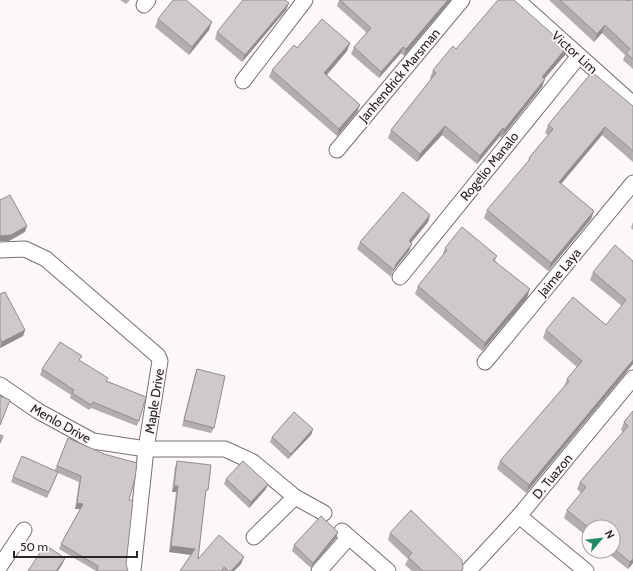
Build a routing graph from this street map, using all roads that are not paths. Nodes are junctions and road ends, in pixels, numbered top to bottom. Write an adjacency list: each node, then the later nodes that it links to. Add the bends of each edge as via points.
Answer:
1 (306, 0): 5 (street)
2 (462, 0): 7 (street, Janhendrick Marsman)
3 (517, 0): 4 (street, Victor Lim)
4 (579, 56): 6 (street, Victor Lim); 10 (street, Rogelio Manalo)
5 (243, 81)
6 (633, 104)
7 (337, 150)
8 (633, 183): 11 (street, Jaime Laya)
9 (0, 250): 14 (street, Maple Drive, via 25,249 46,259 158,356 160,361)
10 (400, 277)
11 (485, 362)
12 (633, 378): 17 (street, D. Tuazon)
13 (0, 385): 14 (street, Menlo Drive, via 38,411 93,442)
14 (146, 449): 15 (street, Menlo Drive, via 225,449 253,462); 21 (street, Maple Drive)
15 (295, 497): 16 (street, Menlo Drive); 19 (street)
16 (324, 513)
17 (519, 516): 24 (street, D. Tuazon); 25 (street)
18 (24, 530): 20 (street)
19 (254, 537)
20 (0, 566)
21 (134, 571)
22 (319, 571): 23 (street, via 346,534)
23 (388, 571)
24 (468, 571)
25 (586, 571)

